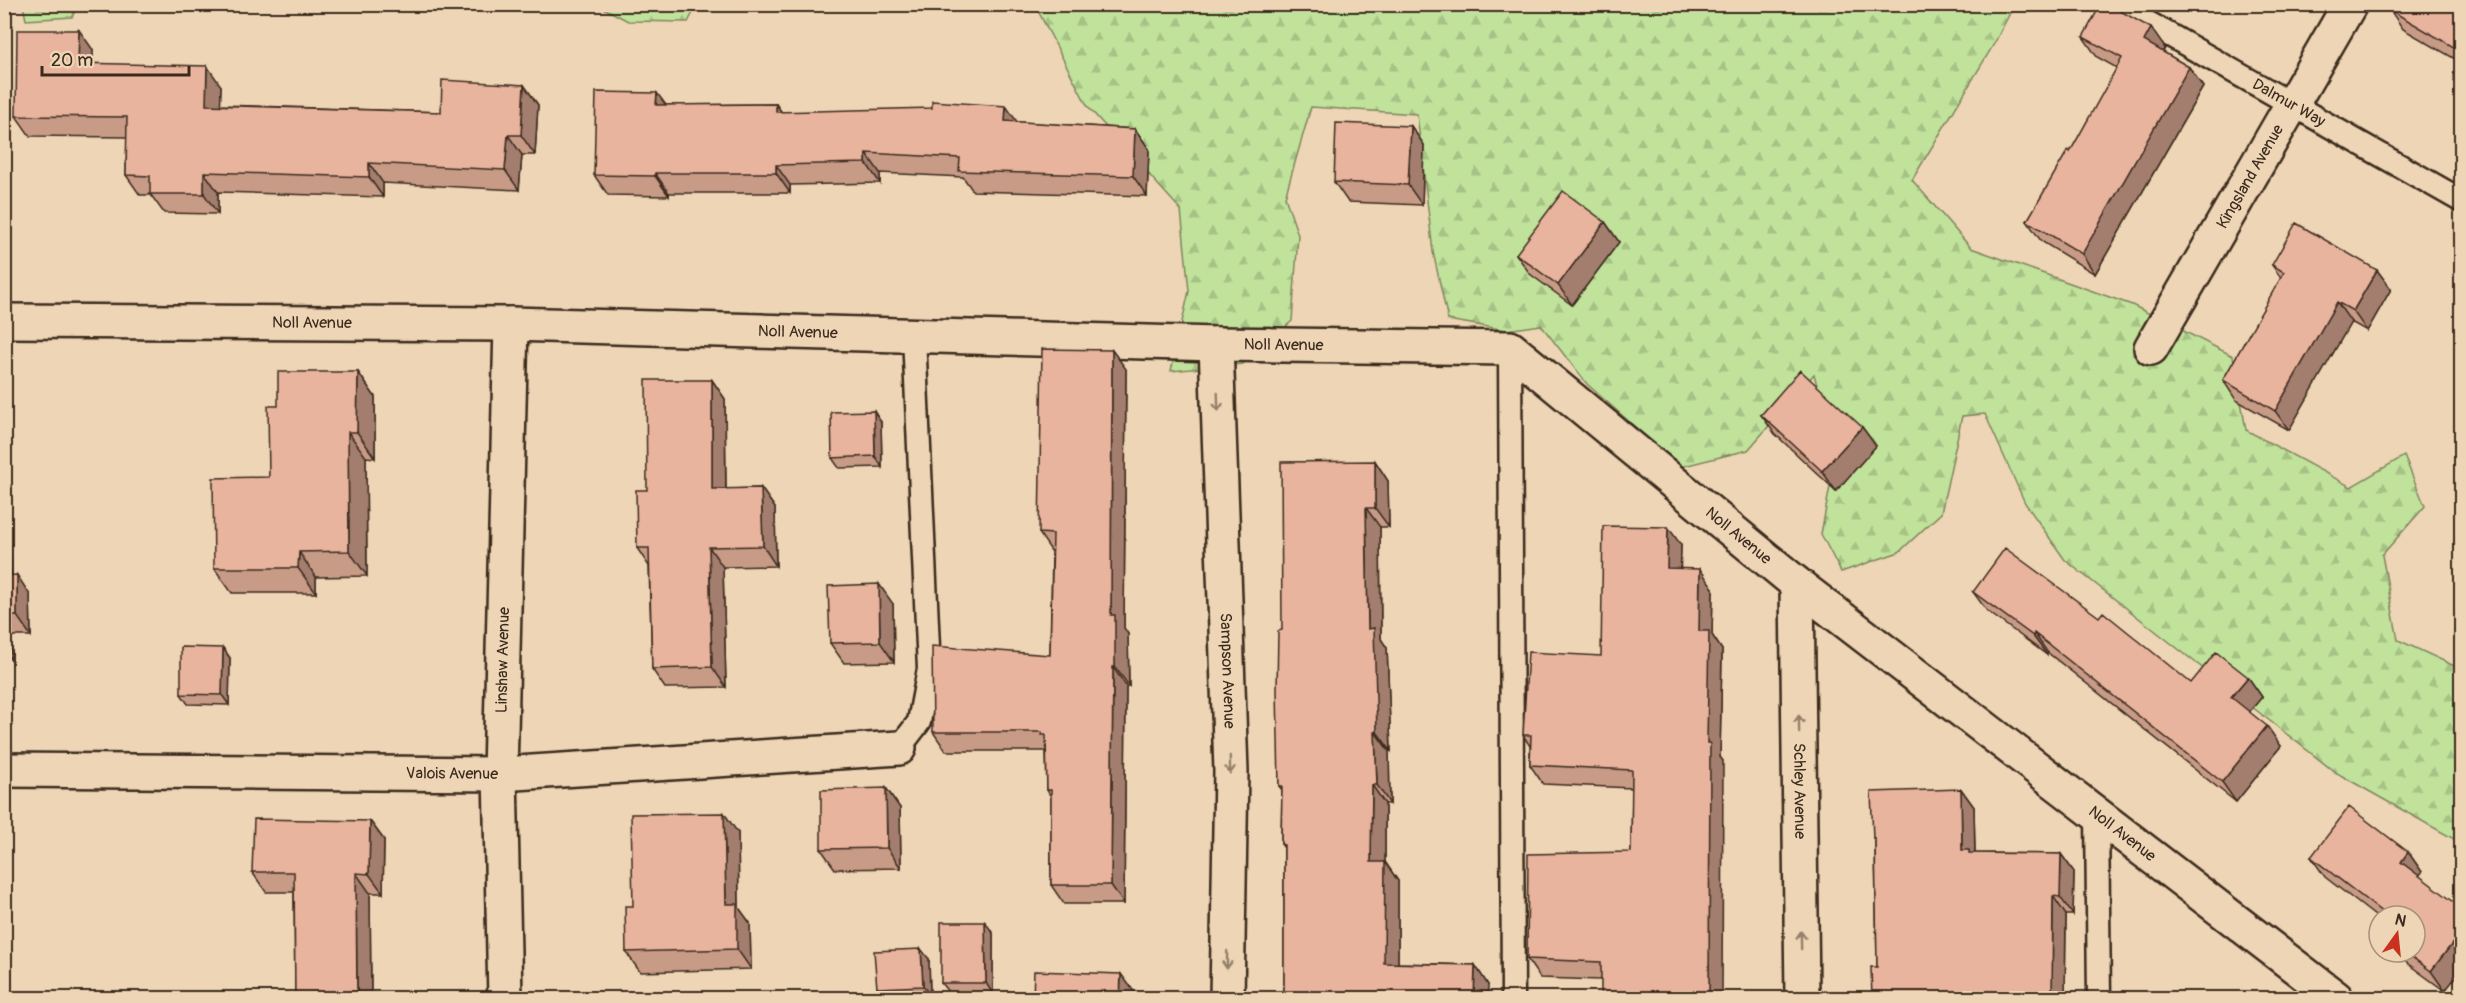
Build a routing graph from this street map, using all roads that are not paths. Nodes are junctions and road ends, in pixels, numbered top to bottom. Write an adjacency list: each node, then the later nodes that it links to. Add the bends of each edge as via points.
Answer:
1 (2115, 4): 3 (lane, Dalmur Way)
2 (2350, 4): 3 (street, Kingsland Avenue)
3 (2293, 105): 4 (lane, Dalmur Way); 10 (street, Kingsland Avenue)
4 (2462, 201)
5 (4, 321): 6 (street, Noll Avenue)
6 (511, 324): 7 (street, Noll Avenue); 14 (street, Linshaw Avenue)
7 (914, 336): 8 (street, Noll Avenue); 12 (lane, via 929,669 919,722)
8 (1216, 344): 9 (street, Noll Avenue); 17 (street, Sampson Avenue, one-way to 17, via 1230,771)
9 (1510, 348): 11 (street, Noll Avenue); 18 (lane)
10 (2151, 348)
11 (1797, 584): 15 (street, Noll Avenue); 19 (street, Schley Avenue, one-way to 11)
12 (899, 748): 14 (street, Valois Avenue)
13 (4, 770): 14 (street, Valois Avenue)
14 (500, 774): 16 (street, Linshaw Avenue)
15 (2097, 815): 20 (lane); 21 (street, Noll Avenue)
16 (505, 999)
17 (1227, 999)
18 (1513, 999)
19 (1802, 999)
20 (2099, 999)
21 (2336, 999)

